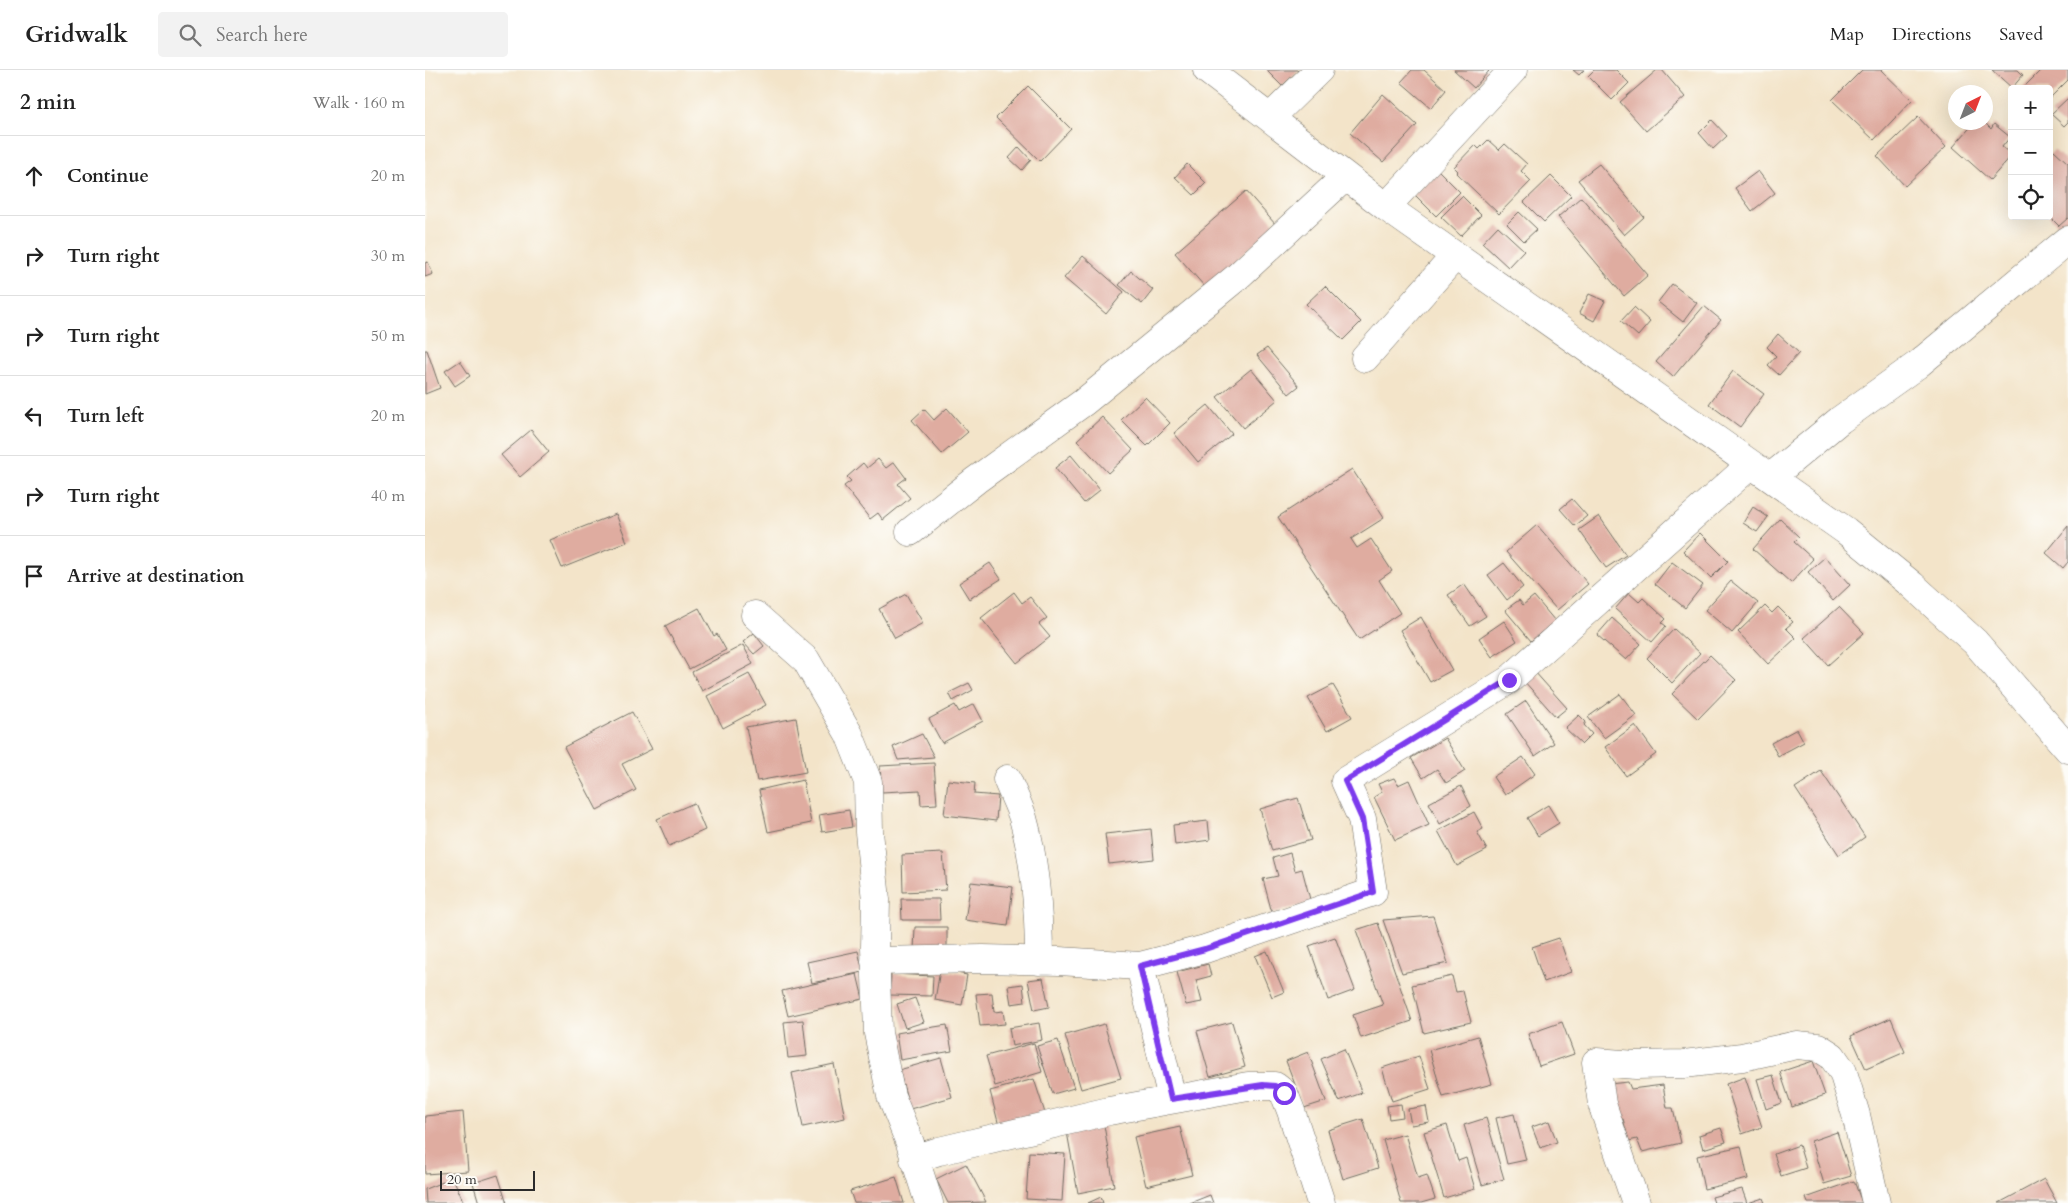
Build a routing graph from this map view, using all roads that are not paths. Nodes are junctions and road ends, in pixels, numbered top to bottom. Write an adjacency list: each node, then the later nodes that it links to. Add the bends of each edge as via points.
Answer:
1 (1207, 70): 4 (street)
2 (1319, 70): 4 (street)
3 (1513, 70): 6 (street)
4 (1270, 118): 5 (street)
5 (1345, 177): 6 (street); 11 (street, via 1237,277 1084,402)
6 (1387, 207): 8 (street)
7 (2068, 240): 10 (street, via 1917,365 1840,420)
8 (1455, 256): 9 (street); 10 (street)
9 (1365, 358)
10 (1760, 470): 13 (street, via 1860,543 1975,642); 17 (street, via 1746,469 1509,680 1345,781 1362,819 1373,892 1205,949)
11 (910, 532)
12 (755, 615): 15 (street, via 806,660 849,734 868,782 876,900)
13 (2068, 749)
14 (1007, 779): 16 (street, via 1023,818 1031,858 1039,912)
15 (875, 960): 16 (street); 19 (street, via 878,1033 891,1096)
16 (1039, 961): 17 (street)
17 (1140, 966): 18 (street)
18 (1171, 1099): 19 (street); 21 (street, via 1248,1086 1275,1086 1284,1093)
19 (914, 1159): 20 (street)
20 (929, 1203)
21 (1321, 1203)
22 (1636, 1203): 23 (street, via 1602,1104 1596,1062 1684,1064 1742,1057 1797,1045 1818,1047 1832,1056 1843,1072)
23 (1877, 1203)

